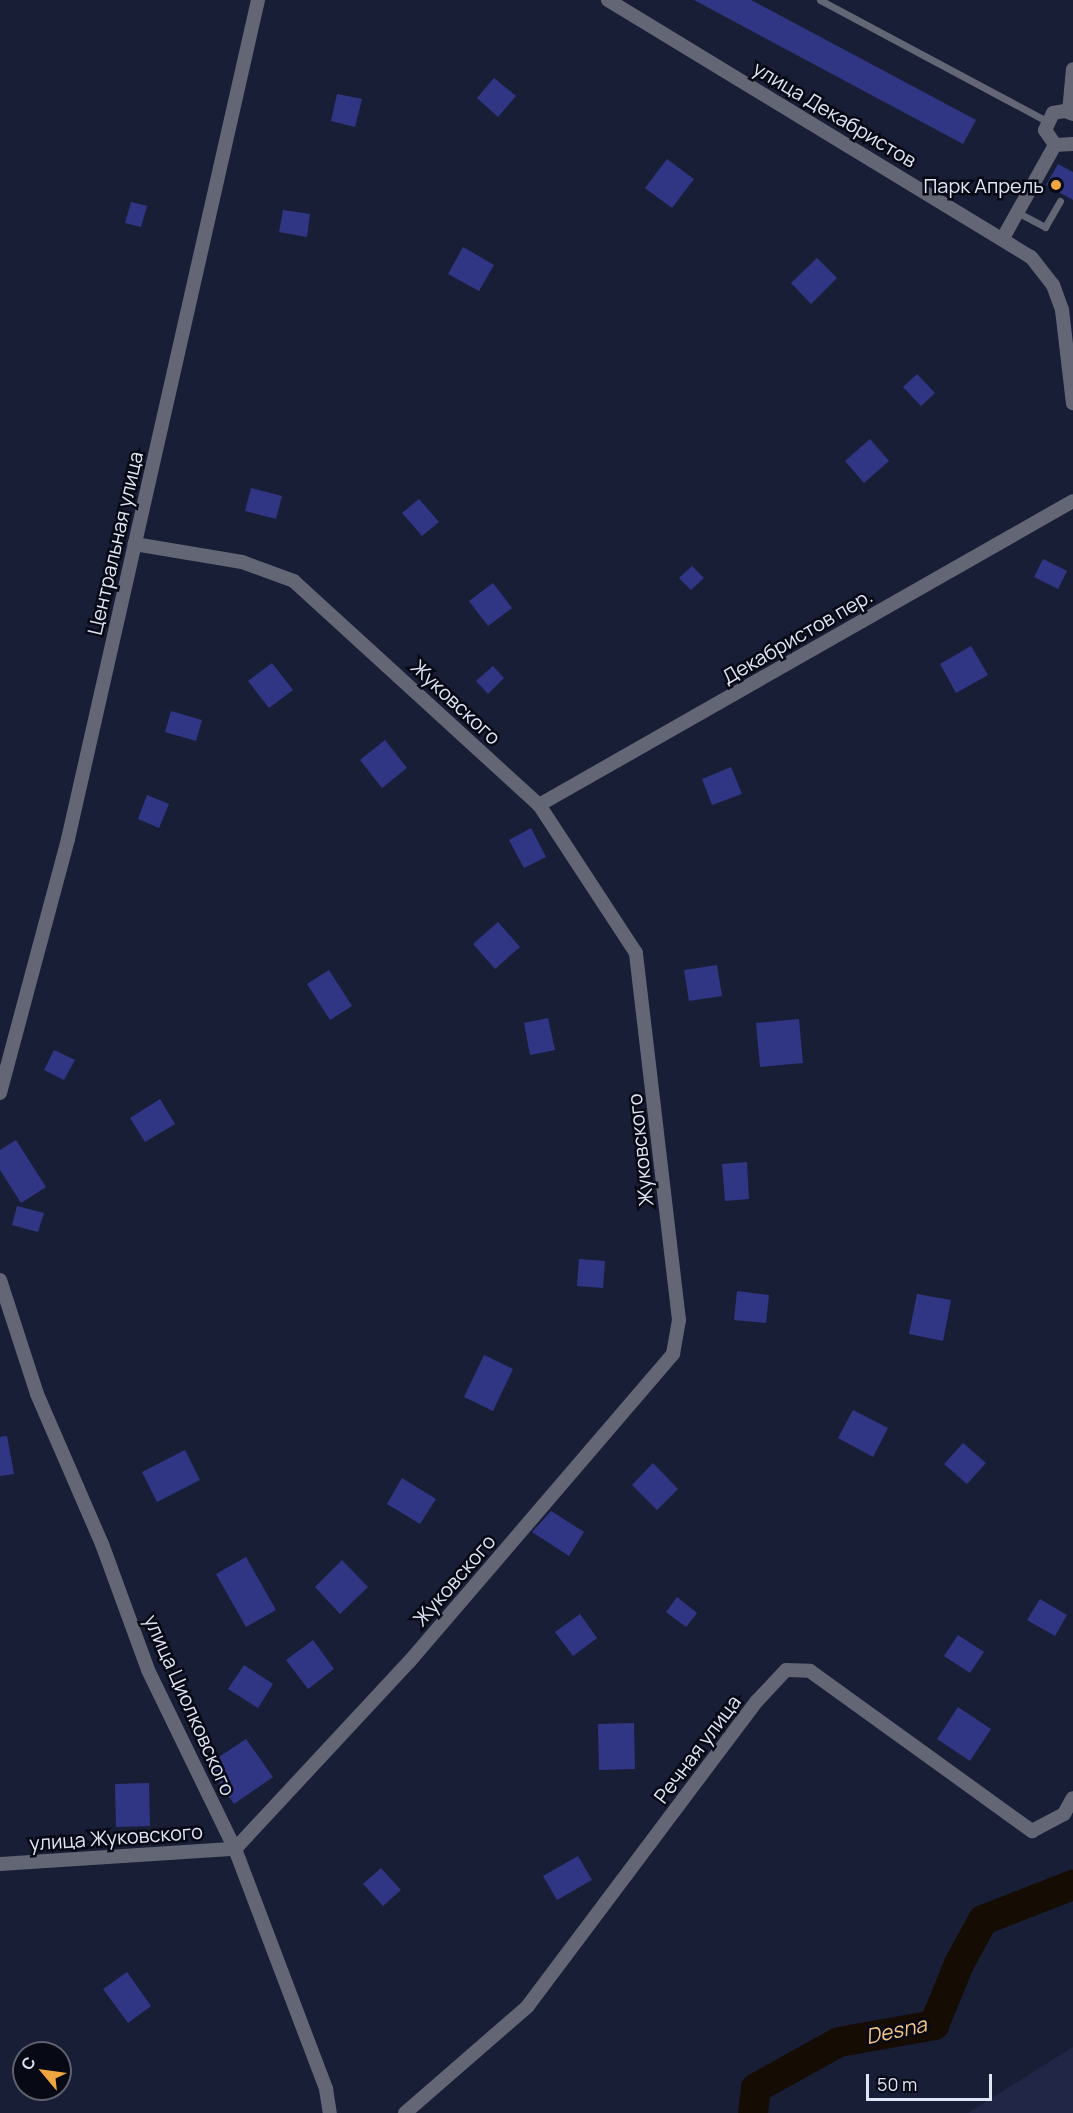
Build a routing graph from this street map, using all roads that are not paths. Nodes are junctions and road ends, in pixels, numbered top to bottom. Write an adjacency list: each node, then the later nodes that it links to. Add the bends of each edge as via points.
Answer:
1 (258, 0): 14 (street, Центральная улица)
2 (608, 0): 11 (street, улица Декабристов)
3 (820, 0): 6 (lane)
4 (1073, 69): 5 (street)
5 (1071, 113): 6 (street, via 1059,111)
6 (1047, 121): 8 (street, via 1046,136)
7 (1073, 144): 8 (street)
8 (1055, 145): 10 (street)
9 (1060, 201): 10 (lane, via 1045,226)
10 (1017, 212): 11 (street)
11 (1003, 238): 12 (street, улица Декабристов, via 1042,268 1059,298)
12 (1073, 404)
13 (1073, 501): 15 (street, Декабристов пер.)
14 (135, 544): 15 (street, Жуковского, via 243,562 294,581); 16 (street, Центральная улица, via 68,839)
15 (539, 805): 19 (street, Жуковского, via 636,953 679,1320 673,1354 409,1662)
16 (0, 1093)
17 (0, 1280): 19 (street, улица Циолковского, via 37,1394 102,1544 148,1670)
18 (1073, 1798): 22 (street, Речная улица, via 1064,1814 1032,1831 810,1671 786,1670 757,1701 527,2007)
19 (235, 1849): 20 (street, улица Жуковского); 21 (street, улица Циолковского, via 326,2089)
20 (0, 1864)
21 (330, 2113)
22 (405, 2113)

